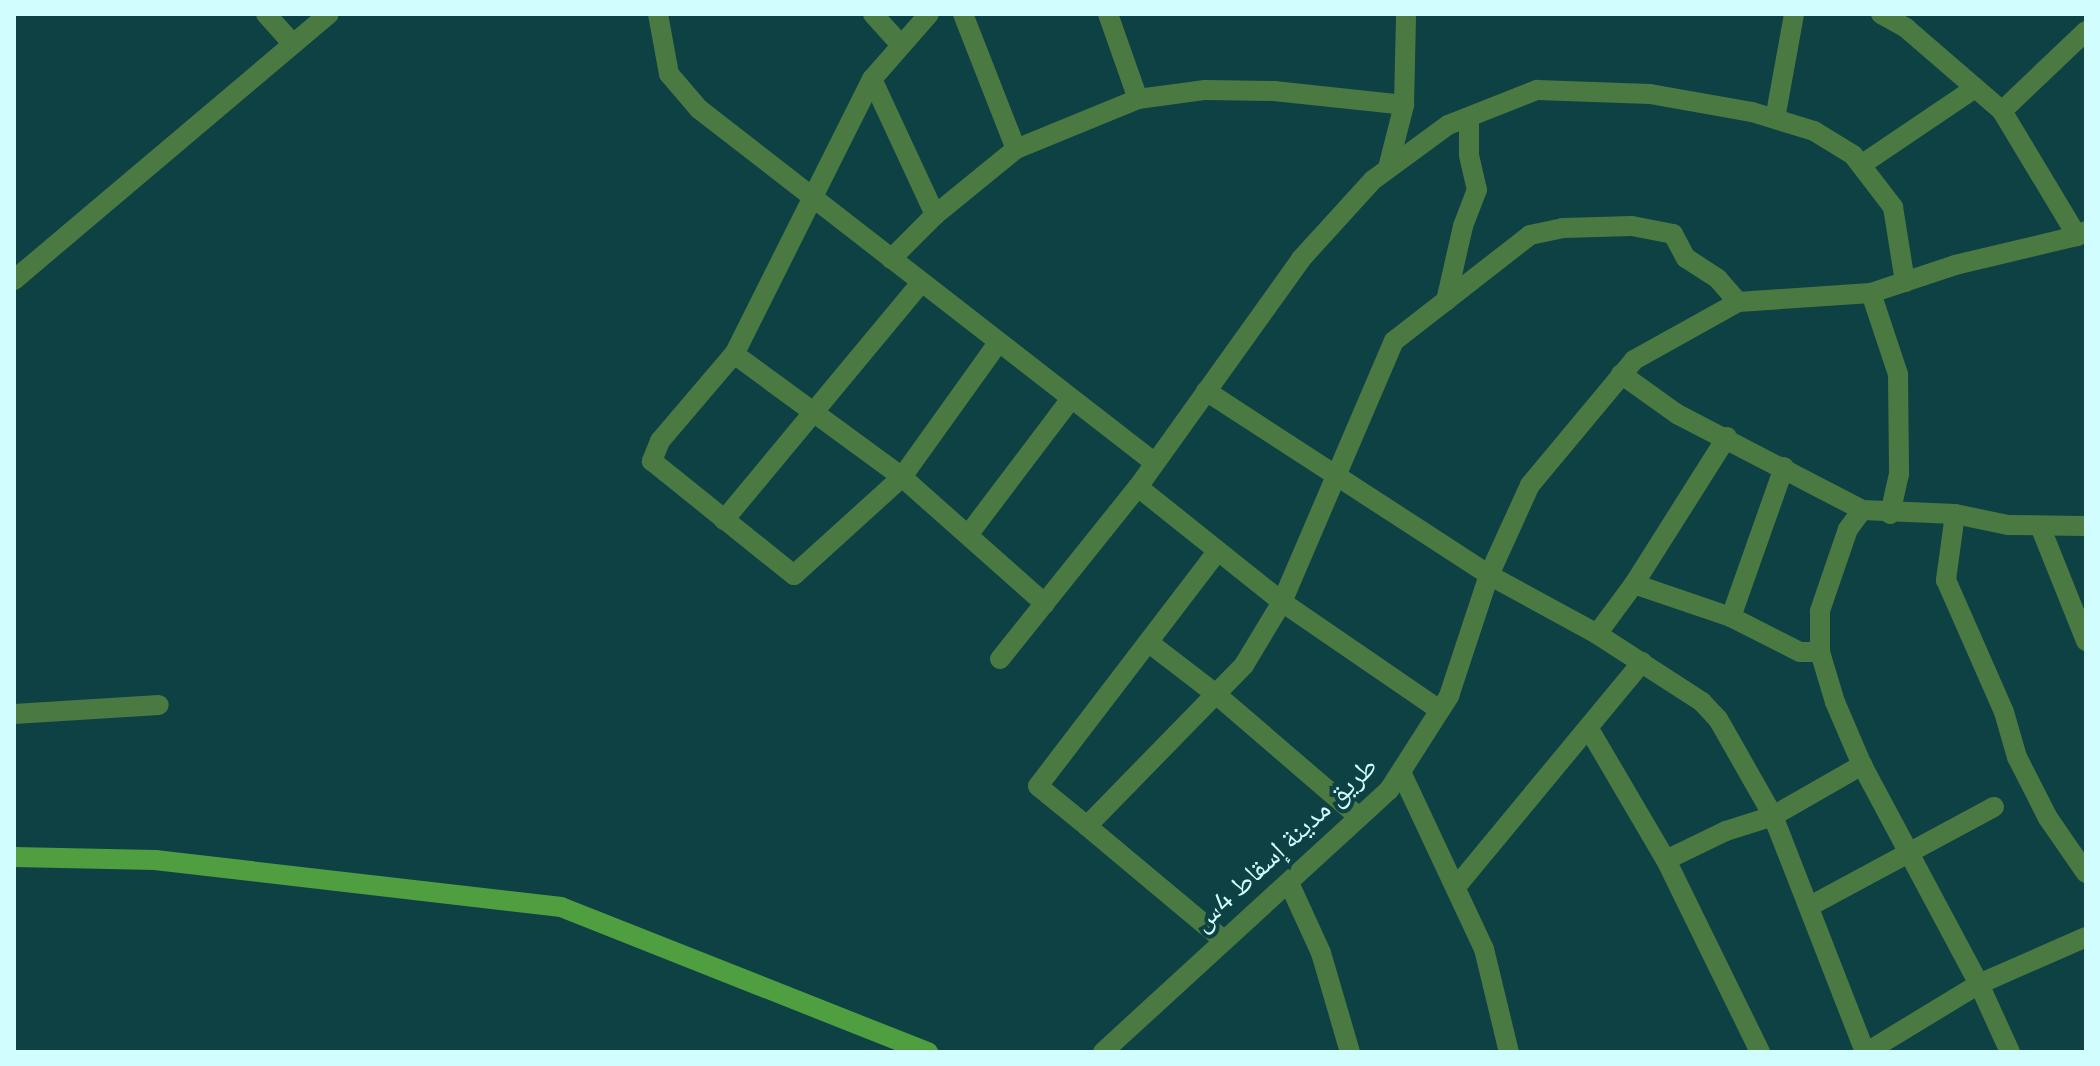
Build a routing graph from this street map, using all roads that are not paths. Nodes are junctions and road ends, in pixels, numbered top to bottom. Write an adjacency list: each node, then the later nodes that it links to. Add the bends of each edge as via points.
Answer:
1 (266, 14): 12 (street)
2 (329, 14): 12 (street)
3 (658, 14): 24 (street, via 669,74 699,109)
4 (873, 14): 13 (street)
5 (929, 14): 13 (street)
6 (963, 14): 21 (street)
7 (1108, 14): 16 (street)
8 (1406, 14): 17 (street)
9 (1794, 14): 19 (street)
10 (1892, 16): 15 (street)
11 (2086, 31): 18 (street)
12 (293, 44): 28 (street)
13 (900, 44): 14 (street)
14 (872, 79): 24 (street); 25 (street)
15 (1975, 88): 18 (street); 22 (street)
16 (1138, 99): 17 (street, via 1205,90 1260,91); 21 (street)
17 (1404, 105): 23 (street)
18 (2002, 111): 26 (street)
19 (1775, 119): 20 (street, via 1650,94 1537,90); 22 (street, via 1814,131)
20 (1469, 120): 23 (street, via 1448,125); 32 (street, via 1477,190)
21 (1016, 149): 25 (street)
22 (1861, 165): 29 (street, via 1893,207)
23 (1388, 168): 37 (street, via 1301,259)
24 (813, 198): 27 (street); 35 (street)
25 (935, 215): 27 (street)
26 (2081, 234): 29 (street, طريق مدينة إسقاط 4س)
27 (891, 259): 30 (street)
28 (14, 280)
29 (1905, 282): 31 (street, طريق مدينة إسقاط 4س)
30 (921, 283): 34 (street); 39 (street)
31 (1871, 293): 33 (street, طريق مدينة إسقاط 4س); 47 (street, via 1898,374 1899,474)
32 (1446, 301): 33 (street, via 1530,235 1563,228 1632,226 1673,234 1686,258 1718,279); 44 (street, via 1394,341)
33 (1738, 302): 36 (street, طريق مدينة إسقاط 4س, via 1634,360)
34 (998, 343): 38 (street); 43 (street)
35 (734, 354): 39 (street); 49 (street, via 660,441 652,461)
36 (1621, 374): 40 (street, via 1677,414); 54 (street, طريق مدينة إسقاط 4س, via 1530,485)
37 (1206, 391): 41 (street); 44 (street)
38 (1071, 399): 41 (street); 52 (street)
39 (817, 413): 43 (street); 49 (street)
40 (1727, 437): 42 (street); 55 (street)
41 (1155, 463): 45 (street)
42 (1784, 467): 46 (street); 58 (street)
43 (902, 477): 49 (street, via 794,575); 52 (street)
44 (1336, 479): 54 (street); 56 (street)
45 (1138, 487): 53 (street); 57 (street)
46 (1862, 510): 47 (street); 62 (street, via 1848,529 1820,611)
47 (1890, 514): 48 (street)
48 (1955, 514): 50 (street); 79 (street, via 1946,580 1999,698 2017,757 2048,818)
49 (724, 520)
50 (2040, 526): 51 (street); 60 (street)
51 (2086, 526)
52 (968, 535): 57 (street)
53 (1217, 552): 56 (street); 61 (street)
54 (1489, 575): 59 (street); 67 (street, طريق مدينة إسقاط 4س)
55 (1634, 584): 58 (street); 59 (street)
56 (1282, 602): 65 (street, via 1244,665); 67 (street)
57 (1045, 604): 63 (street)
58 (1731, 617): 62 (street, via 1800,652)
59 (1597, 634): 64 (street)
60 (2086, 641)
61 (1148, 642): 65 (street); 75 (street, via 1038,786)
62 (1820, 652): 70 (street)
63 (1000, 659)
64 (1642, 662): 69 (street); 73 (street, via 1683,687 1718,719)
65 (1217, 695): 74 (street); 75 (street)
66 (159, 705): 68 (street)
67 (1440, 710): 71 (street, طريق مدينة إسقاط 4س)
68 (14, 714)
69 (1589, 729): 78 (street); 81 (street)
70 (1862, 765): 73 (street); 76 (street)
71 (1401, 772): 74 (street, طريق مدينة إسقاط 4س); 81 (street)
72 (1994, 807): 76 (street)
73 (1773, 816): 78 (street, via 1726,831); 82 (street)
74 (1359, 817): 80 (street, طريق مدينة إسقاط 4س)
75 (1087, 826): 84 (street)
76 (1912, 853): 82 (street); 85 (street)
77 (14, 857): 86 (main road, via 155,860 561,907)
78 (1666, 860): 90 (street)
79 (2086, 873)
80 (1289, 883): 84 (street, طريق مدينة إسقاط 4س); 88 (street, via 1321,953)
81 (1456, 887): 89 (street, via 1484,949)
82 (1810, 906): 91 (street)
83 (2086, 937): 85 (street)
84 (1222, 939): 87 (street, طريق مدينة إسقاط 4س)
85 (1979, 984): 91 (street); 92 (street)
86 (928, 1052)
87 (1103, 1052)
88 (1350, 1052)
89 (1509, 1052)
90 (1760, 1052)
91 (1866, 1052)
92 (2010, 1052)

